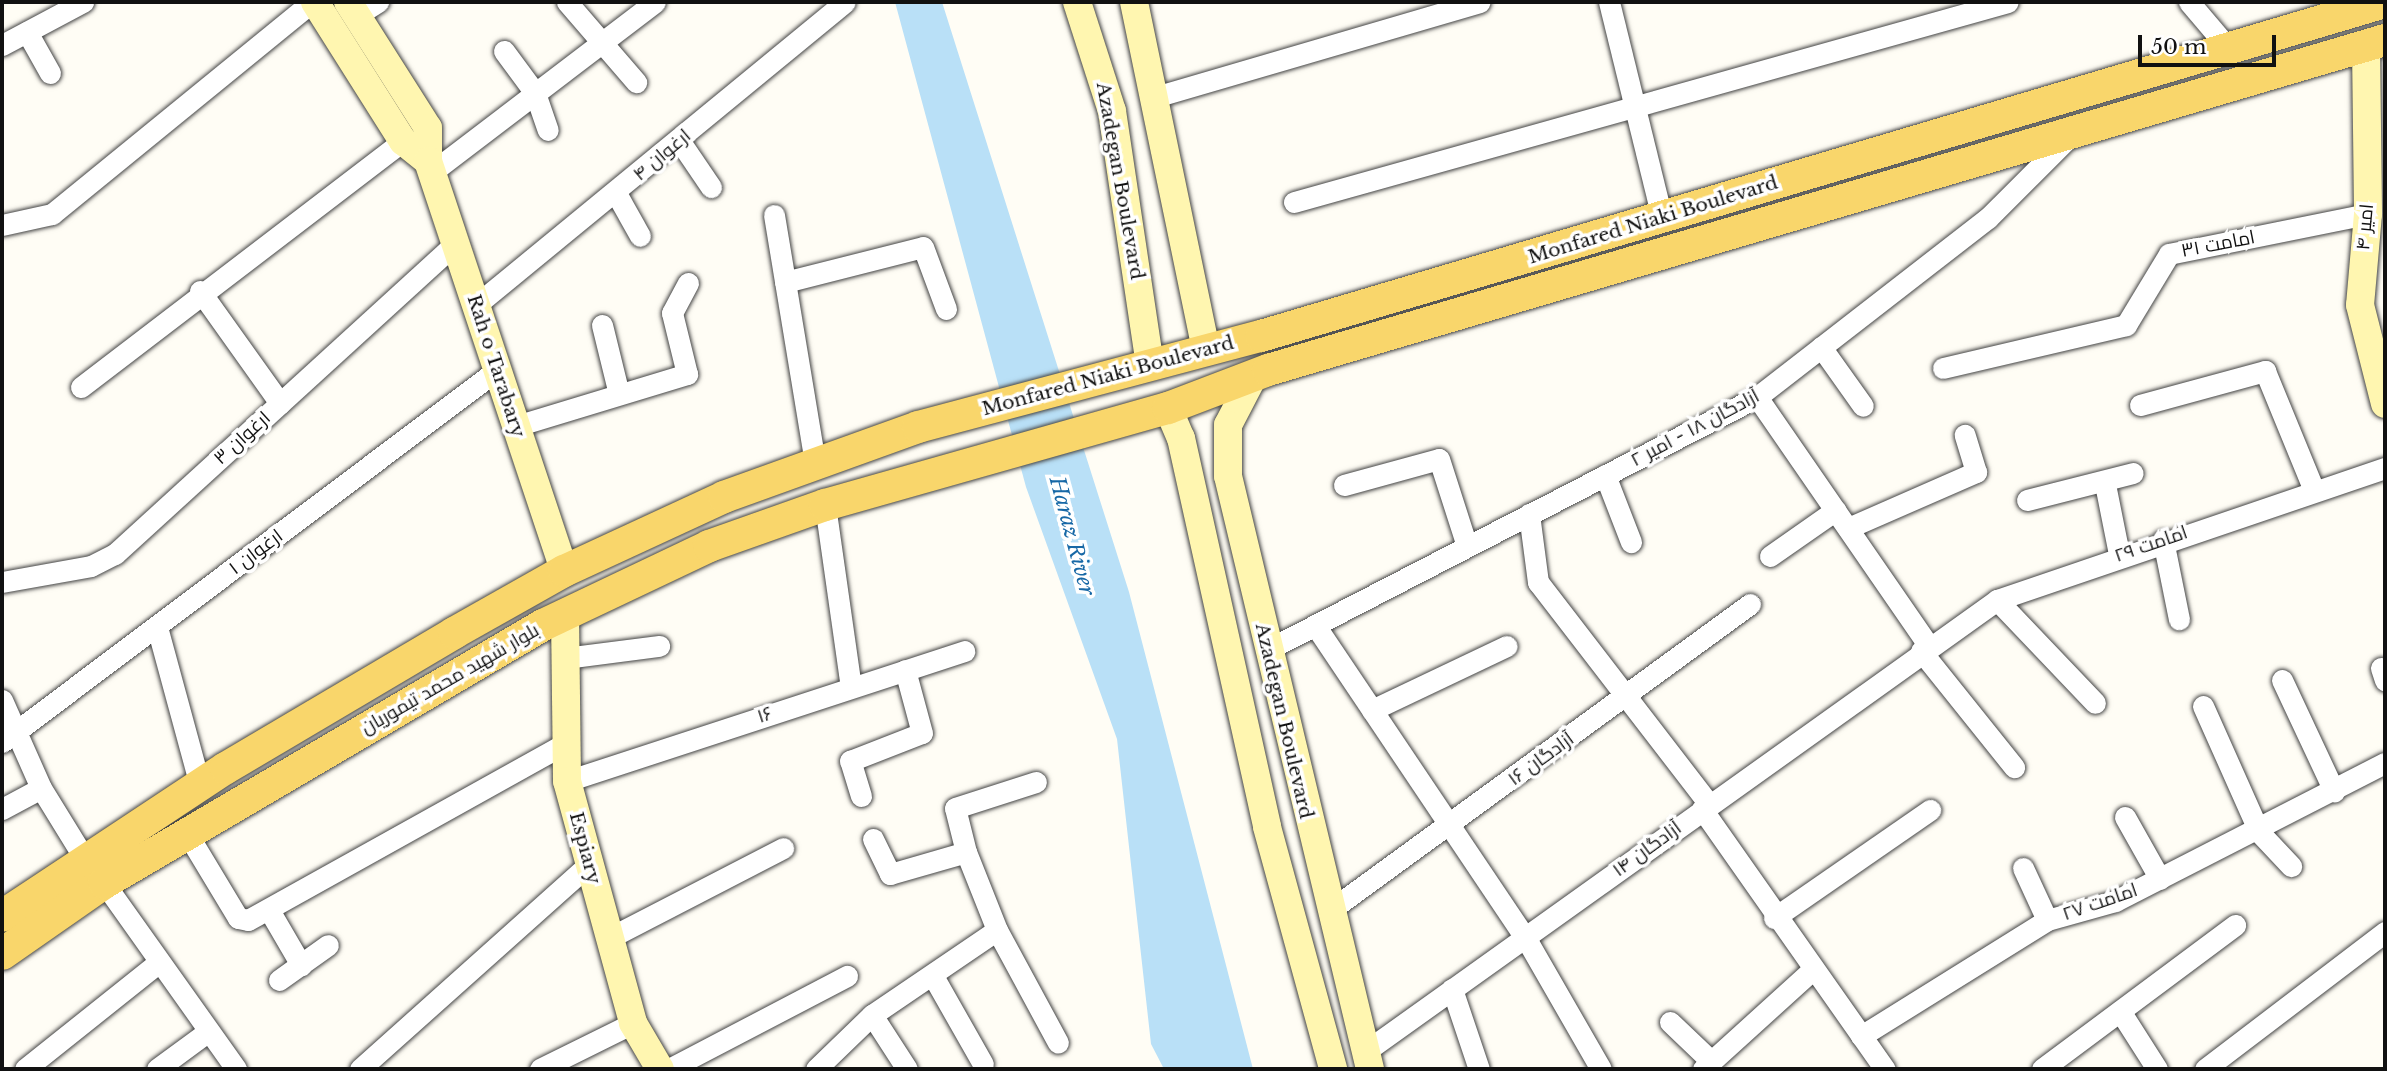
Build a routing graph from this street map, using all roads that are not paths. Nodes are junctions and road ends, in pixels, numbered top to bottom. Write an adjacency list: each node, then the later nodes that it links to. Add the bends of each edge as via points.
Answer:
1 (83, 2): 14 (street)
2 (313, 2): 29 (main road); 37 (street, via 51,214)
3 (568, 2): 15 (street)
4 (655, 2): 15 (street)
5 (845, 2): 28 (street, ارغوان ۴)
6 (1077, 2): 25 (main road, Azadegan Boulevard)
7 (1134, 2): 23 (main road)
8 (1479, 2): 23 (street)
9 (1609, 2): 24 (street)
10 (2008, 2): 24 (street)
11 (2189, 2): 18 (street)
12 (2381, 3): 18 (main road, Monfared Niaki Boulevard)
13 (361, 6): 30 (main road, Rah o Tarabary, via 428,128)
14 (27, 32): 17 (street); 20 (street)
15 (602, 42): 21 (street); 22 (street)
16 (2376, 43): 27 (main road, Monfared Niaki Boulevard); 34 (main road, امیر ۴)
17 (2, 45)
18 (2229, 49): 36 (main road, Monfared Niaki Boulevard)
19 (505, 51): 22 (street)
20 (50, 74)
21 (636, 82)
22 (536, 93): 26 (street); 30 (street)
23 (1155, 97): 25 (main road); 51 (main road)
24 (1635, 106): 33 (street); 36 (street)
25 (1112, 111): 52 (main road, Azadegan Boulevard)
26 (548, 131)
27 (2073, 132): 45 (main road, Monfared Niaki Boulevard); 50 (street, آزادگان ۱۸ - امیر ۲, via 1988,218)
28 (679, 140): 31 (street); 32 (street, ارغوان ۴)
29 (403, 141): 30 (main road); 44 (street)
30 (430, 166): 39 (main road, Rah o Tarabary)
31 (711, 187)
32 (616, 193): 38 (street); 46 (street, ارغوان ۴)
33 (1294, 202)
34 (2368, 214): 53 (street, امامت ۳۱, via 2169,254 2126,325); 55 (main road, امیر ۴, via 2360,304)
35 (774, 215): 42 (street)
36 (1662, 217): 40 (main road, Monfared Niaki Boulevard)
37 (2, 225)
38 (640, 236)
39 (456, 243): 46 (main road, Rah o Tarabary); 60 (street, ارغوان ۳)
40 (1526, 257): 41 (main road, Monfared Niaki Boulevard); 45 (main road, via 1519,274)
41 (1467, 275): 48 (main road, via 1482,292); 51 (main road, Monfared Niaki Boulevard)
42 (785, 282): 47 (street, via 923,247); 68 (street)
43 (688, 283): 58 (street, via 672,313 687,374)
44 (200, 291): 57 (street); 60 (street)
45 (1536, 291): 48 (main road, Monfared Niaki Boulevard)
46 (476, 305): 54 (main road, Rah o Tarabary)
47 (946, 309)
48 (1474, 309): 56 (main road, Monfared Niaki Boulevard)
49 (601, 325): 58 (street)
50 (1821, 347): 59 (street, آزادگان ۱۸ - امیر ۲); 63 (street)
51 (1206, 350): 52 (main road, Monfared Niaki Boulevard)
52 (1150, 365): 66 (main road, Monfared Niaki Boulevard)
53 (1943, 368)
54 (497, 370): 65 (main road, Rah o Tarabary); 95 (street, ارغوان ۱)
55 (2380, 371): 61 (main road, امیر ۴)
56 (1254, 375): 64 (main road, Monfared Niaki Boulevard); 99 (main road, Azadegan Boulevard, via 1228,425 1228,476)
57 (81, 387)
58 (619, 394): 65 (street)
59 (1758, 397): 72 (street, آزادگان ۱۸ - امیر ۲); 79 (street)
60 (281, 403): 89 (street, ارغوان ۳, via 115,554 90,566)
61 (2385, 404)
62 (2140, 405): 76 (street, via 2265,371)
63 (1864, 407)
64 (1168, 408): 70 (main road, Monfared Niaki Boulevard); 118 (main road, Azadegan Boulevard, via 1181,438)
65 (516, 426): 88 (main road, Rah o Tarabary)
66 (918, 427): 68 (main road, بلوار شهید محمد تیموریان)
67 (1965, 435): 82 (street, via 1976,472)
68 (815, 464): 73 (main road, بلوار شهید محمد تیموریان); 78 (main road)
69 (2385, 468): 76 (street, امامت ۲۹)
70 (932, 473): 78 (main road, بلوار شهید محمد تیموریان)
71 (2133, 473): 74 (street)
72 (1605, 475): 80 (street, آزادگان ۱۸ - امیر ۲); 84 (street)
73 (784, 476): 81 (main road); 88 (main road, بلوار شهید محمد تیموریان)
74 (2105, 484): 77 (street); 86 (street)
75 (1344, 485): 85 (street, via 1439,459)
76 (2312, 488): 83 (street, امامت ۲۹)
77 (2027, 500)
78 (825, 505): 81 (main road, بلوار شهید محمد تیموریان); 104 (street)
79 (1836, 510): 82 (street); 87 (street)
80 (1529, 514): 85 (street, آزادگان ۱۸ - امیر ۲); 105 (street, via 1538,582)
81 (790, 517): 92 (main road, بلوار شهید محمد تیموریان, via 709,546)
82 (1848, 528): 98 (street)
83 (2163, 540): 86 (street, امامت ۲۹); 93 (street)
84 (1631, 542)
85 (1467, 546): 94 (street, آزادگان ۱۸ - امیر ۲)
86 (2119, 554): 90 (street, امامت ۲۹)
87 (1770, 556)
88 (564, 571): 110 (main road, بلوار شهید محمد تیموریان)
89 (2, 582)
90 (1997, 600): 98 (street, امامت ۲۹); 107 (street)
91 (1750, 604): 105 (street, آزادگان ۱۶)
92 (565, 615): 101 (main road, Espiary); 113 (main road, بلوار شهید محمد تیموریان)
93 (2179, 620)
94 (1315, 625): 99 (street, آزادگان ۱۸ - امیر ۲); 109 (street)
95 (157, 627): 111 (street, ارغوان ۱); 117 (street)
96 (659, 646): 101 (street)
97 (1507, 646): 109 (street)
98 (1925, 649): 116 (street); 125 (street, آزادگان ۱۴)
99 (1267, 650): 114 (main road, Azadegan Boulevard)
100 (964, 651): 102 (street, ۱۶)
101 (565, 658): 112 (main road, Espiary)
102 (905, 670): 104 (street, ۱۶); 123 (street, via 922,733 850,761)
103 (2281, 680): 122 (street)
104 (851, 687): 119 (street, ۱۶)
105 (1626, 697): 125 (street); 129 (street, آزادگان ۱۶)
106 (2, 699): 111 (street)
107 (2095, 703)
108 (2203, 706): 130 (street)
109 (1373, 710): 129 (street)
110 (283, 734): 113 (main road, via 287,757); 117 (main road, بلوار شهید محمد تیموریان)
111 (8, 738): 121 (street)
112 (562, 745): 119 (main road, Espiary); 141 (street)
113 (303, 764): 124 (main road, بلوار شهید محمد تیموریان)
114 (1293, 764): 118 (main road); 142 (main road, Azadegan Boulevard)
115 (2385, 764): 122 (street, امامت ۲۷)
116 (2014, 767)
117 (213, 777): 124 (main road, via 244,779); 135 (main road, بلوار شهید محمد تیموریان)
118 (1256, 777): 179 (main road, Azadegan Boulevard)
119 (567, 781): 136 (main road, Espiary)
120 (1036, 782): 134 (street, via 955,808)
121 (41, 788): 126 (street); 135 (street)
122 (2334, 791): 130 (street, امامت ۲۷)
123 (862, 796)
124 (242, 802): 131 (main road, بلوار شهید محمد تیموریان)
125 (1705, 807): 144 (street); 149 (street, آزادگان ۱۴)
126 (2, 809)
127 (1930, 810): 144 (street)
128 (2125, 817): 139 (street)
129 (1449, 825): 142 (street, آزادگان ۱۶); 149 (street)
130 (2259, 832): 137 (street); 139 (street, امامت ۲۷)
131 (188, 835): 140 (main road, بلوار شهید محمد تیموریان); 141 (street, via 243,921)
132 (873, 839): 134 (street, via 890,874)
133 (783, 848): 150 (street)
134 (966, 852): 147 (street)
135 (84, 858): 143 (main road, بلوار شهید محمد تیموریان)
136 (589, 864): 150 (main road, Espiary); 173 (street)
137 (2291, 866)
138 (2023, 868): 145 (street)
139 (2160, 879): 145 (street, امامت ۲۷, via 2115,901)
140 (104, 883): 152 (main road, بلوار شهید محمد تیموریان); 153 (street)
141 (269, 910): 154 (street)
142 (1329, 911): 167 (main road, Azadegan Boulevard)
143 (2, 916)
144 (1774, 918): 155 (street)
145 (2047, 920): 165 (street, امامت ۲۷)
146 (2235, 925): 160 (street)
147 (997, 930): 157 (street); 166 (street)
148 (2385, 932): 185 (street)
149 (1524, 937): 159 (street, آزادگان ۱۴); 181 (street)
150 (609, 938): 163 (main road, Espiary)
151 (328, 945): 154 (street)
152 (2, 954)
153 (158, 962): 164 (street); 170 (street)
154 (301, 964): 158 (street)
155 (1812, 970): 165 (street); 169 (street)
156 (847, 976): 176 (street)
157 (933, 976): 161 (street); 168 (street)
158 (279, 980)
159 (1452, 989): 167 (street, آزادگان ۱۴); 180 (street)
160 (2120, 1011): 183 (street); 184 (street)
161 (872, 1015): 177 (street); 178 (street)
162 (1670, 1022): 169 (street)
163 (633, 1023): 174 (street); 175 (main road, Espiary)
164 (206, 1032): 171 (street); 172 (street)
165 (1861, 1036): 182 (street)
166 (1058, 1043)
167 (1368, 1060)
168 (983, 1064)
169 (1707, 1065)
170 (25, 1069)
171 (157, 1069)
172 (236, 1069)
173 (360, 1069)
174 (540, 1069)
175 (660, 1069)
176 (668, 1069)
177 (816, 1069)
178 (906, 1069)
179 (1333, 1069)
180 (1479, 1069)
181 (1601, 1069)
182 (1885, 1069)
183 (2042, 1069)
184 (2157, 1069)
185 (2205, 1069)

